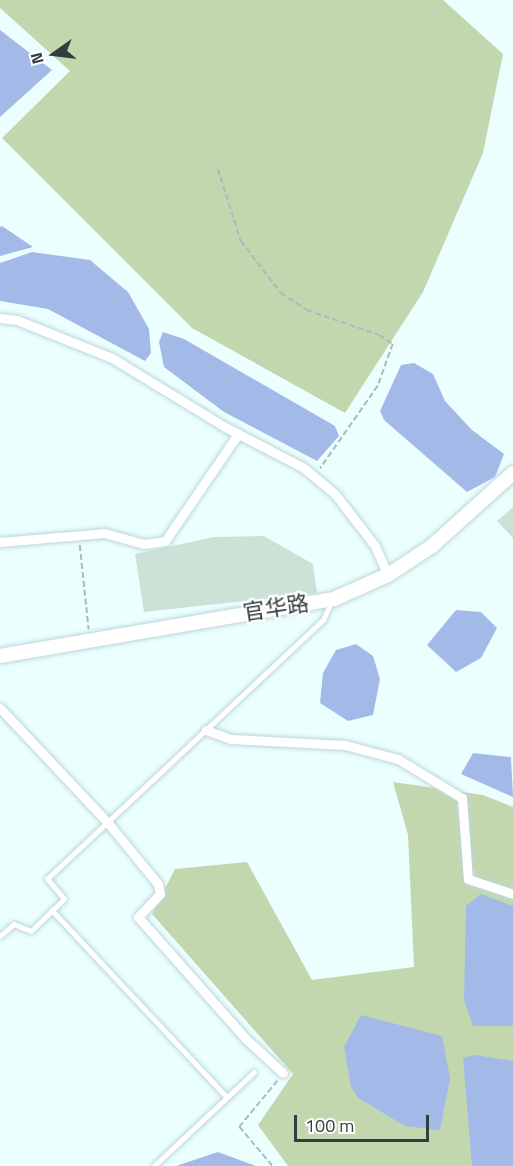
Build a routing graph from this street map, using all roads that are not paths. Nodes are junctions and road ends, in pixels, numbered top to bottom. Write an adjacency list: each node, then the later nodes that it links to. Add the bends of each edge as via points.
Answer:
1 (0, 318): 2 (street, via 17,320 112,358)
2 (238, 434): 4 (street, via 165,541 144,544 104,533); 5 (street, via 314,476 335,494 375,546)
3 (513, 473): 5 (main road, 官华路, via 432,546)
4 (0, 542)
5 (388, 575): 6 (main road, 官华路)
6 (334, 599): 7 (main road, 官华路); 9 (lane, via 323,620)
7 (0, 656)
8 (0, 708): 10 (street)
9 (206, 730): 10 (lane); 11 (street, via 231,739 345,745 398,759 462,798 468,879)
10 (108, 823): 12 (lane, via 47,879 64,899); 15 (street, via 158,884 160,894 138,917 238,1030)
11 (513, 894)
12 (52, 910): 13 (lane, via 31,931 14,924); 16 (lane)
13 (0, 936)
14 (254, 1072): 16 (lane)
15 (283, 1073)
16 (227, 1097): 17 (lane)
17 (154, 1166)

